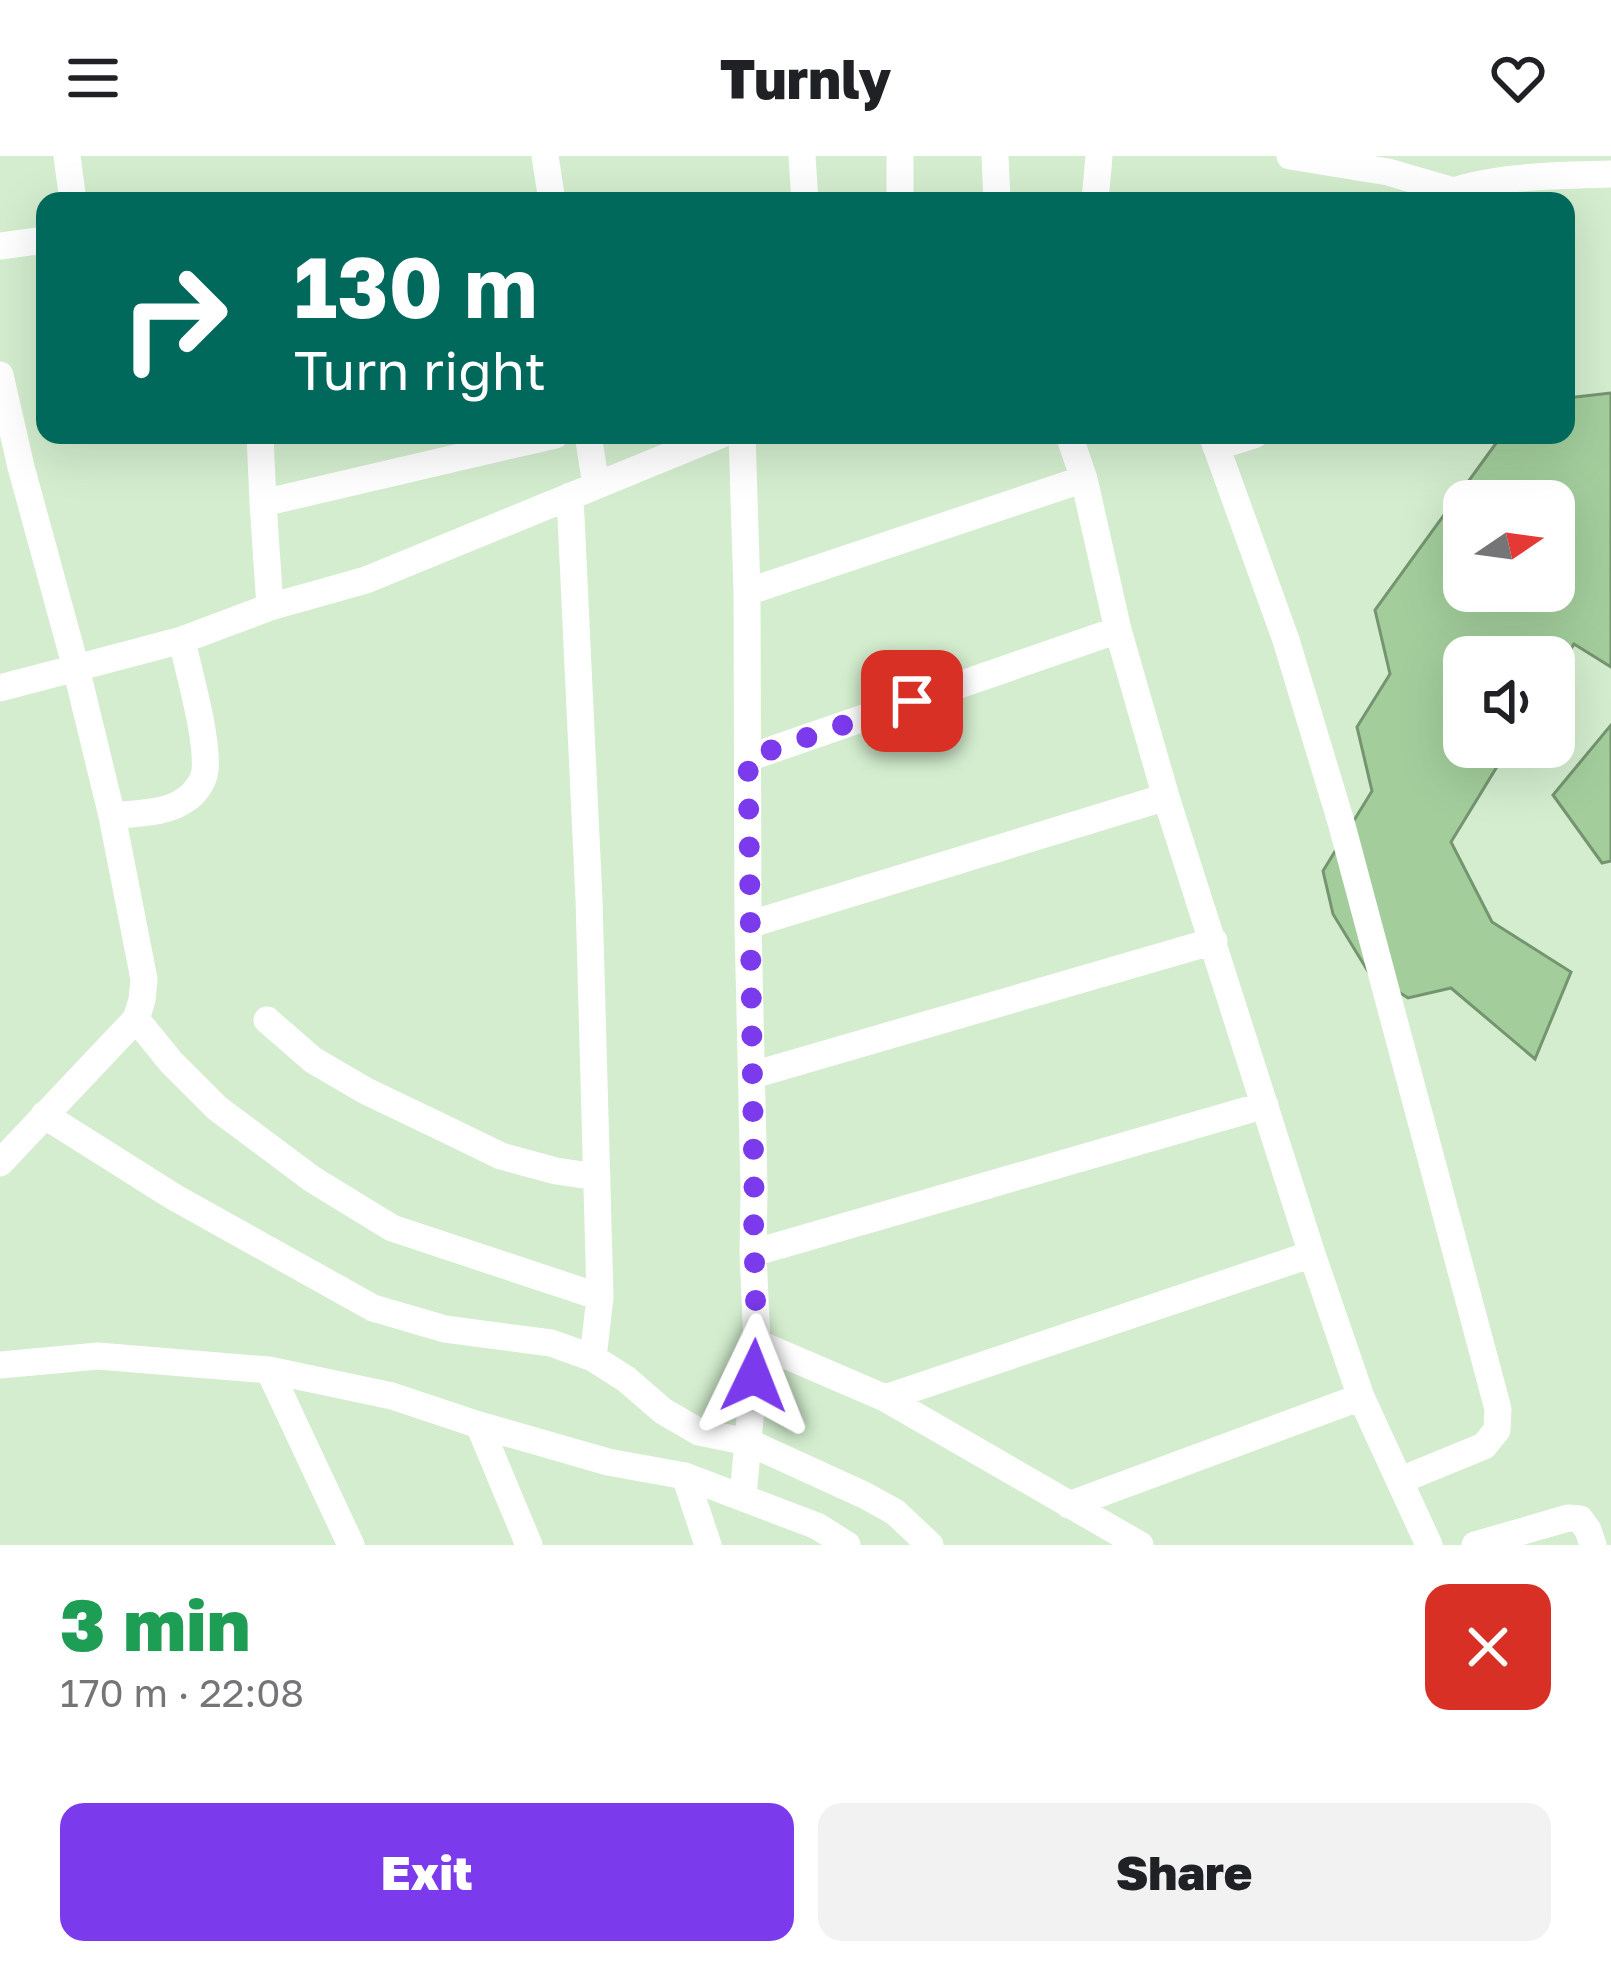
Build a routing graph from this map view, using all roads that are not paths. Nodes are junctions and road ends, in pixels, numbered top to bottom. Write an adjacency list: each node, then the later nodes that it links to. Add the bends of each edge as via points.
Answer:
1 (67, 156): 9 (street)
2 (545, 156): 10 (street)
3 (802, 156): 11 (street)
4 (899, 156): 12 (street)
5 (995, 156): 13 (street)
6 (1100, 156): 14 (street)
7 (1290, 156): 15 (street, via 1388,172)
8 (1611, 174): 16 (street, via 1488,181)
9 (73, 192)
10 (551, 192)
11 (804, 192)
12 (900, 192)
13 (997, 192)
14 (1096, 192)
15 (1430, 192)
16 (1451, 192)
17 (36, 241): 18 (street)
18 (0, 246)
19 (0, 375): 34 (street)
20 (260, 444): 29 (street)
21 (516, 444): 29 (street)
22 (587, 444): 28 (street)
23 (698, 444): 28 (street)
24 (742, 444): 30 (street)
25 (1072, 444): 27 (street)
26 (1215, 444): 60 (street, via 1334,800 1498,1409 1497,1430 1484,1446)
27 (1084, 479): 30 (street); 32 (street)
28 (583, 491): 31 (street, via 366,580); 47 (street)
29 (263, 503): 31 (street)
30 (747, 592): 36 (street)
31 (270, 607): 33 (street)
32 (1118, 631): 36 (street); 37 (street)
33 (182, 640): 34 (street); 38 (street, via 205,775 185,801)
34 (76, 668): 35 (street); 38 (street)
35 (0, 688)
36 (748, 758): 39 (street)
37 (1166, 797): 39 (street); 40 (street)
38 (112, 816): 41 (street, via 144,979)
39 (748, 925): 43 (street)
40 (1214, 941): 43 (street); 44 (street)
41 (136, 1019): 45 (street); 50 (street, via 217,1108 392,1228)
42 (267, 1020): 47 (street, via 366,1091 501,1156)
43 (753, 1075): 48 (street)
44 (1265, 1105): 48 (street); 49 (street)
45 (44, 1115): 46 (street); 52 (street, via 373,1308)
46 (0, 1163)
47 (597, 1177): 50 (street)
48 (752, 1253): 51 (street)
49 (1312, 1254): 55 (street); 56 (street)
50 (600, 1297): 52 (street)
51 (757, 1343): 56 (street); 58 (street)
52 (593, 1358): 58 (street, via 699,1432)
53 (0, 1364): 54 (street, via 98,1356)
54 (269, 1370): 57 (street, via 392,1396); 63 (street)
55 (1361, 1397): 60 (street); 62 (street)
56 (885, 1398): 62 (street)
57 (479, 1425): 59 (street); 64 (street)
58 (748, 1442): 61 (street); 67 (street, via 895,1512)
59 (685, 1476): 61 (street); 65 (street)
60 (1401, 1480): 69 (street)
61 (743, 1496): 66 (street)
62 (1069, 1505): 68 (street)
63 (351, 1545)
64 (529, 1545)
65 (708, 1545)
66 (847, 1545)
67 (930, 1545)
68 (1140, 1545)
69 (1429, 1545)
70 (1475, 1545): 71 (street, via 1568,1518 1580,1520)
71 (1592, 1545)

